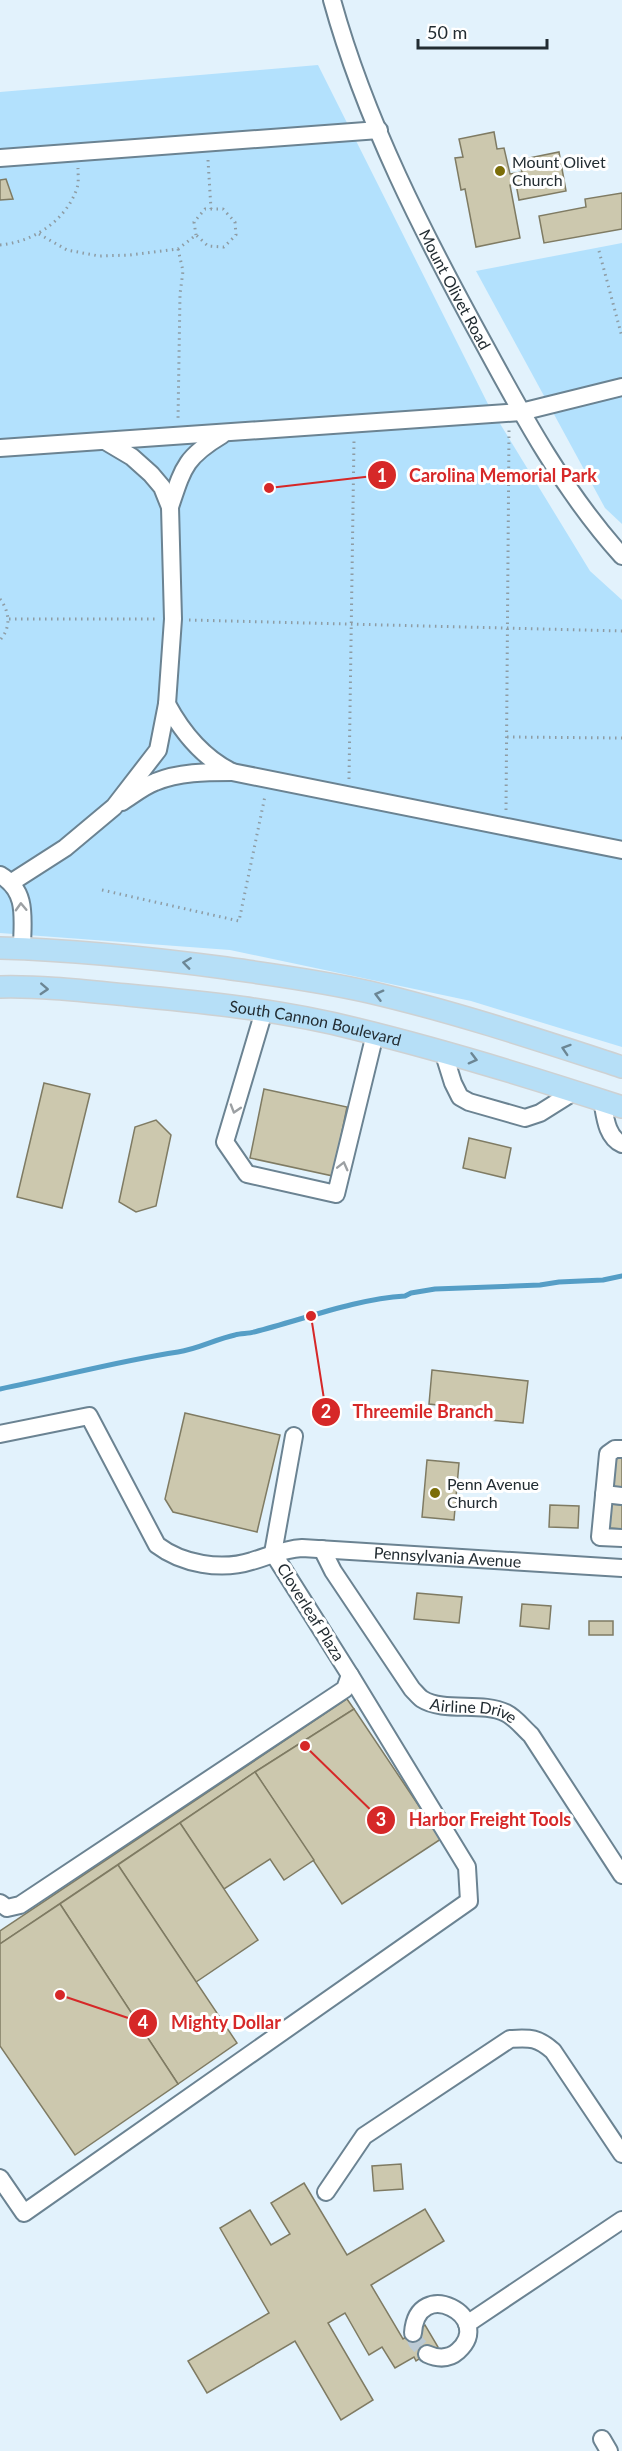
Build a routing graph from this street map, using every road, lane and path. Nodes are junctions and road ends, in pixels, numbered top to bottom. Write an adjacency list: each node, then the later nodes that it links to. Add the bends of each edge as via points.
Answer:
1 (332, 0): 2 (street, Mount Olivet Road)
2 (379, 130): 3 (street); 14 (street, Mount Olivet Road)
3 (206, 143): 4 (street); 6 (path)
4 (80, 152): 5 (street); 7 (path, via 77,187 62,214)
5 (0, 158)
6 (212, 209): 8 (path, via 205,209 194,222); 8 (path, via 223,209 235,222 236,235 224,246 208,246)
7 (39, 234): 9 (path); 10 (path, via 67,250 99,256)
8 (196, 235): 10 (path)
9 (0, 245)
10 (178, 249): 17 (path, via 183,271)
11 (599, 251): 12 (path)
12 (622, 337)
13 (622, 387): 14 (street)
14 (515, 412): 15 (street); 21 (street, Mount Olivet Road); 26 (path)
15 (354, 424): 16 (street); 25 (path)
16 (226, 432): 17 (street); 20 (street, via 191,456)
17 (178, 436): 18 (street)
18 (105, 441): 19 (street); 20 (street, via 151,474 162,487)
19 (0, 448)
20 (170, 507): 24 (street)
21 (622, 556)
22 (0, 599): 23 (path)
23 (9, 619): 24 (path); 28 (path)
24 (173, 619): 25 (path); 29 (street)
25 (351, 625): 26 (path); 34 (path)
26 (507, 629): 27 (path); 30 (path)
27 (622, 631)
28 (0, 640)
29 (167, 704): 32 (street, via 177,723 213,763); 35 (street, via 158,750)
30 (507, 737): 31 (path); 36 (path)
31 (622, 738)
32 (232, 772): 33 (street); 35 (street, via 204,772 154,782)
33 (268, 779): 34 (street); 39 (path, via 239,921)
34 (349, 795): 36 (street)
35 (114, 807): 38 (street, via 65,848)
36 (506, 827): 37 (street)
37 (622, 850)
38 (6, 879): 41 (street, one-way to 38, via 21,898)
39 (102, 890)
40 (0, 948): 41 (main road)
41 (22, 948): 46 (main road, one-way to 41, via 381,995 310,980 126,955)
42 (0, 987): 43 (main road, South Cannon Boulevard, one-way to 43, via 81,990)
43 (264, 1011): 44 (main road, South Cannon Boulevard); 44 (street, one-way to 44, via 225,1142 247,1174 336,1194)
44 (375, 1034): 45 (main road, South Cannon Boulevard)
45 (443, 1052): 47 (main road, South Cannon Boulevard, one-way to 47); 47 (street, via 460,1097 469,1102 525,1118)
46 (622, 1067)
47 (575, 1091): 48 (main road, South Cannon Boulevard)
48 (602, 1100): 49 (main road, South Cannon Boulevard); 50 (street, via 608,1130)
49 (622, 1107)
50 (622, 1144)
51 (0, 1434): 58 (street, Cloverleaf Plaza, via 89,1416 157,1545 195,1563 232,1565)
52 (294, 1436): 58 (street)
53 (622, 1449): 54 (street, via 608,1454)
54 (604, 1494): 55 (street); 56 (street, via 600,1537)
55 (622, 1496)
56 (622, 1538)
57 (322, 1549): 58 (street, Pennsylvania Avenue); 59 (street, Pennsylvania Avenue); 61 (street, Airline Drive, via 412,1689 436,1704 487,1707 519,1722)
58 (273, 1553): 60 (street, Cloverleaf Plaza)
59 (622, 1568)
60 (350, 1675): 62 (street, Cloverleaf Plaza, via 345,1689 20,1905 7,1908); 64 (street, via 467,1868 469,1901 24,2213)
61 (622, 1875)
62 (0, 1903)
63 (622, 2154): 65 (street, via 553,2051 541,2041 510,2039 364,2136)
64 (0, 2178)
65 (326, 2192)
66 (622, 2220): 67 (street)
67 (467, 2324): 68 (street, via 450,2305 432,2305 418,2316); 69 (street, via 465,2342 453,2355 436,2358)
68 (413, 2332)
69 (427, 2354)

